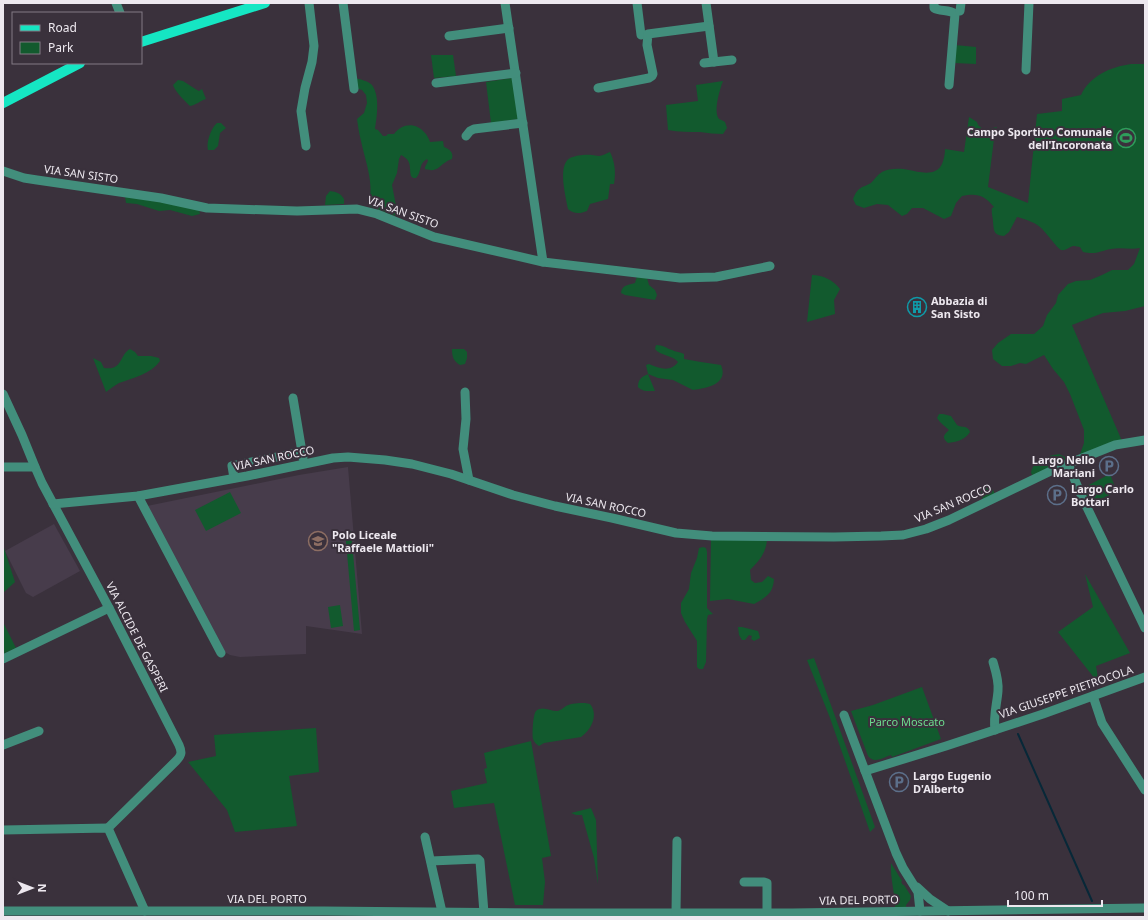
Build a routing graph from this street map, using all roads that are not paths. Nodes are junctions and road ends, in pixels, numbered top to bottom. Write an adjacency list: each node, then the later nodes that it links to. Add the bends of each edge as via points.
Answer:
1 (265, 3): 13 (main road)
2 (308, 3): 27 (street, via 314,46 301,111)
3 (343, 3): 23 (street)
4 (505, 3): 10 (street)
5 (637, 3): 11 (street)
6 (706, 3): 9 (street)
7 (934, 3): 21 (street, via 934,8 956,14)
8 (1029, 3): 18 (street)
9 (708, 26): 15 (street); 22 (street, via 648,34 647,45 652,76)
10 (509, 28): 12 (street); 19 (street)
11 (641, 35)
12 (449, 36)
13 (142, 42)
14 (732, 60): 15 (street)
15 (714, 62): 17 (street)
16 (78, 64): 24 (main road)
17 (704, 64)
18 (1026, 70)
19 (516, 73): 20 (street); 25 (street)
20 (436, 83)
21 (949, 86)
22 (598, 88)
23 (354, 89)
24 (3, 103)
25 (523, 123): 26 (street, via 474,129); 29 (street)
26 (466, 136)
27 (306, 146)
28 (3, 171): 29 (street, VIA SAN SISTO, via 24,178 161,198 207,208 296,211 357,209 377,214 434,237)
29 (543, 262): 30 (street, VIA SAN SISTO, via 680,278 716,277)
30 (770, 266)
31 (465, 392): 41 (street, via 463,449)
32 (3, 394): 39 (street, VIA ALCIDE DE GASPERI)
33 (293, 398): 35 (street)
34 (1145, 440): 37 (street, VIA SAN ROCCO, via 1115,445)
35 (302, 452): 36 (street); 40 (street, via 232,466)
36 (304, 464): 40 (street, VIA SAN ROCCO); 41 (street, VIA SAN ROCCO, via 348,457 385,460 412,464)
37 (1068, 464): 41 (street, VIA SAN ROCCO, via 926,529 903,535 881,536 712,536 676,533 513,495); 45 (street)
38 (3, 467): 39 (street)
39 (35, 467): 43 (street, VIA ALCIDE DE GASPERI)
40 (234, 478): 42 (street, VIA SAN ROCCO)
41 (469, 480)
42 (138, 496): 43 (street, VIA SAN ROCCO); 46 (street)
43 (53, 504): 44 (street, VIA ALCIDE DE GASPERI)
44 (109, 608): 47 (street); 57 (street, VIA ALCIDE DE GASPERI, via 182,752 180,757)
45 (1145, 628)
46 (221, 653)
47 (3, 659)
48 (993, 662): 52 (street, VIA GIUSEPPE PIETROCOLA, via 998,689)
49 (1145, 677): 50 (street, VIA GIUSEPPE PIETROCOLA)
50 (1093, 696): 52 (street, VIA GIUSEPPE PIETROCOLA); 56 (street, via 1102,723)
51 (844, 715): 55 (street)
52 (995, 730): 55 (street, VIA GIUSEPPE PIETROCOLA)
53 (39, 731): 54 (street)
54 (3, 745)
55 (865, 771): 63 (street, via 896,852)
56 (1145, 790)
57 (108, 828): 58 (street); 68 (street)
58 (3, 830)
59 (425, 837): 61 (street)
60 (677, 841): 71 (street)
61 (431, 861): 69 (street); 70 (street, via 478,859)
62 (744, 882): 72 (street, via 767,883)
63 (914, 885): 66 (street, via 918,892); 67 (street)
64 (1145, 908): 73 (street, VIA DEL PORTO)
65 (3, 911): 68 (street, VIA DEL PORTO)
66 (920, 911): 67 (street, VIA DEL PORTO); 74 (street, VIA DEL PORTO)
67 (948, 911): 73 (street, VIA DEL PORTO)
68 (145, 912): 69 (street, VIA DEL PORTO)
69 (442, 912): 70 (street, VIA DEL PORTO)
70 (484, 913): 75 (street, VIA DEL PORTO)
71 (676, 913): 72 (street, VIA DEL PORTO); 77 (street, VIA DEL PORTO)
72 (767, 913): 74 (street, VIA DEL PORTO)
73 (1082, 913)
74 (902, 914)
75 (531, 915): 76 (street, VIA DEL PORTO)
76 (573, 915): 77 (street, VIA DEL PORTO)
77 (637, 915)

